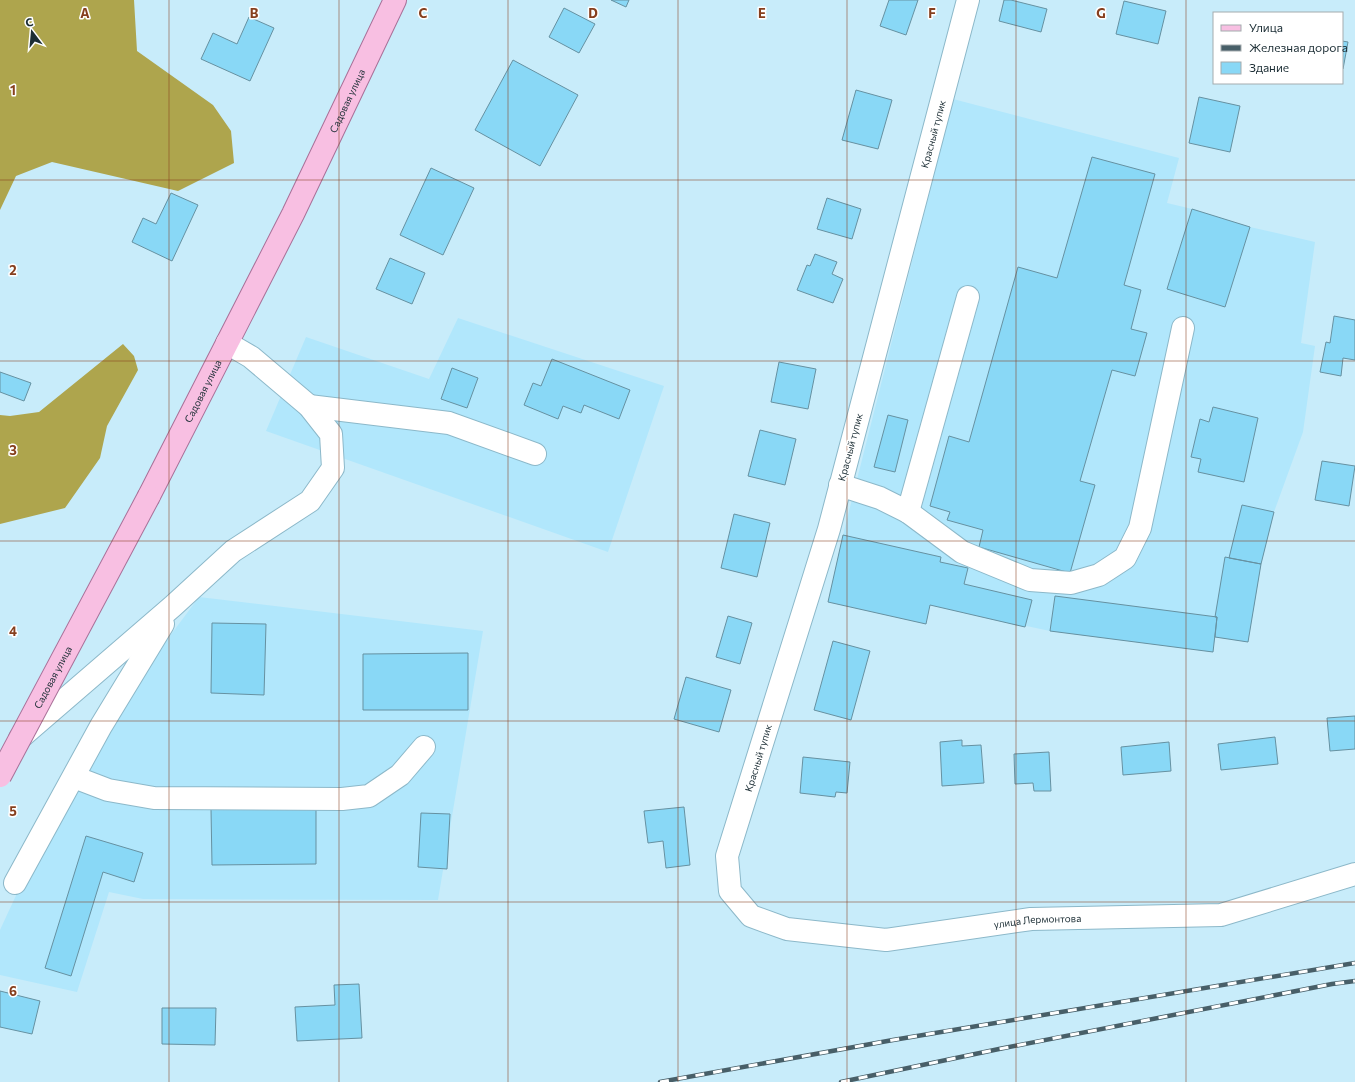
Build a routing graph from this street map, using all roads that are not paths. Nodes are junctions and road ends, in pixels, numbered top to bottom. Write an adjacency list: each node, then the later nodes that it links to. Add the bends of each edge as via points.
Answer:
1 (395, 0): 5 (main road, Садовая улица, via 293,214)
2 (968, 0): 8 (street, Красный тупик)
3 (968, 297): 9 (street)
4 (1183, 328): 9 (street, via 1140,528 1125,558 1099,576 1071,583 1030,580 962,552)
5 (227, 343): 6 (street, via 251,357); 13 (main road, Садовая улица, bridge)
6 (309, 406): 7 (street, via 449,422); 10 (street, via 331,434 333,468 310,501 233,551)
7 (535, 454)
8 (840, 485): 9 (street, via 880,498); 17 (street, Красный тупик, via 829,529 727,856)
9 (908, 512)
10 (173, 606): 12 (street); 14 (street)
11 (424, 747): 14 (street, via 400,775 369,796 342,799 154,798 108,790)
12 (0, 756)
13 (0, 776)
14 (74, 776): 16 (street)
15 (1355, 874): 17 (street, улица Лермонтова, via 1221,915 1031,919 886,940 787,929 751,916)
16 (15, 883)
17 (730, 891)

